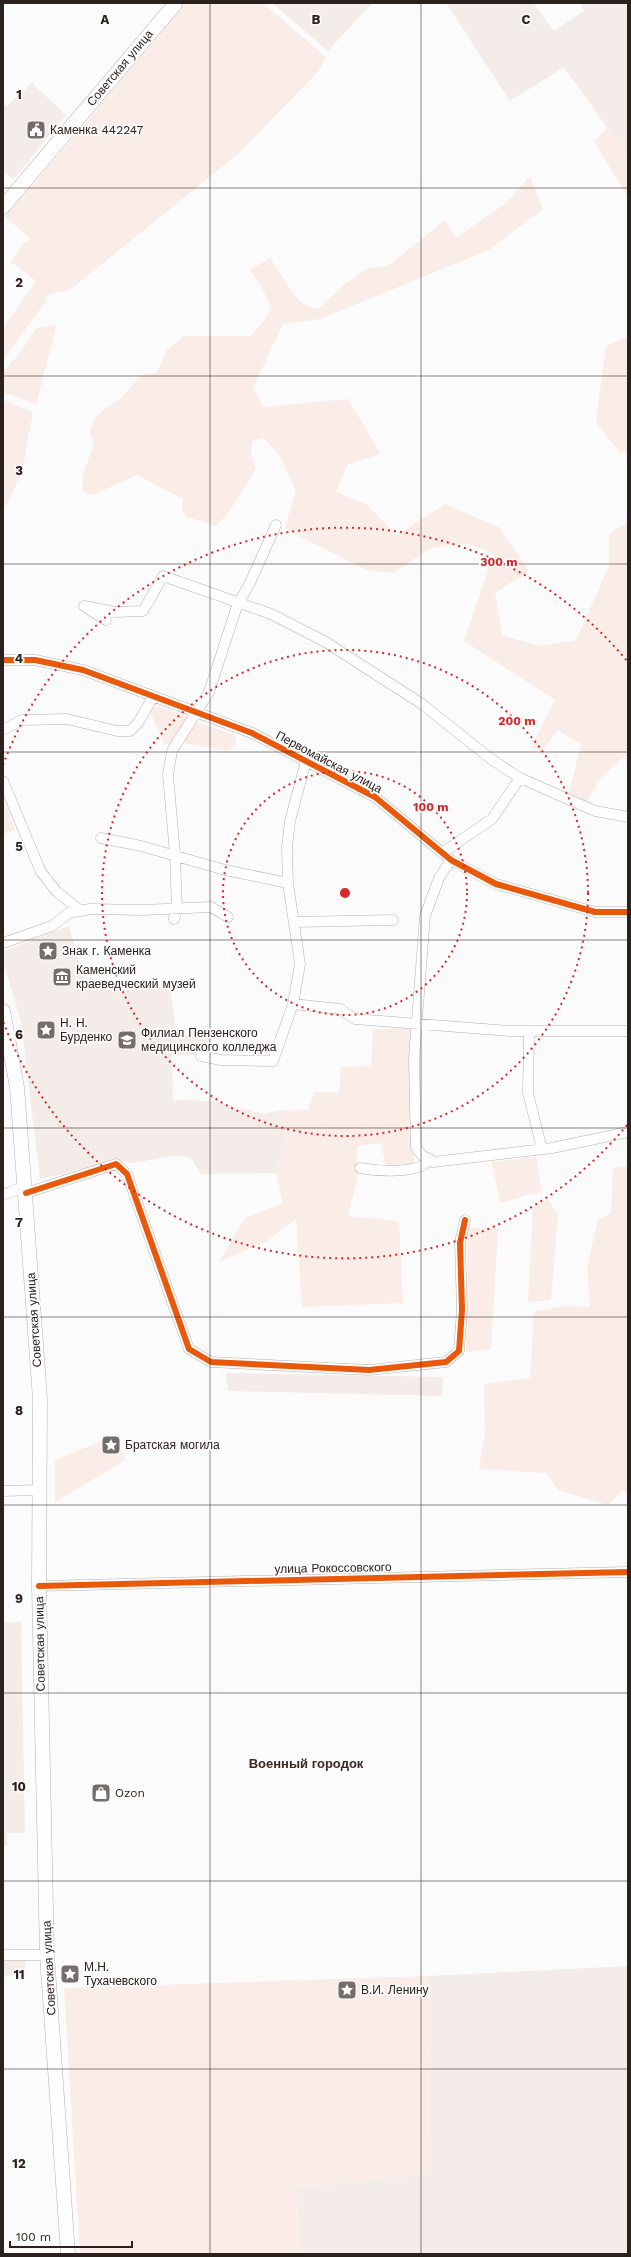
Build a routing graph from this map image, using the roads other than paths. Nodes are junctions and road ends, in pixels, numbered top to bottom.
1 (176, 3) edge
2 (3, 207) edge
3 (276, 525) dead end
4 (238, 603) junction
5 (106, 620) dead end
6 (3, 660) edge
7 (153, 697) junction
8 (196, 713) junction
9 (3, 730) edge
10 (306, 761) junction
11 (520, 778) junction
12 (3, 781) edge
13 (628, 817) edge
14 (101, 838) dead end
15 (442, 853) junction
16 (175, 854) junction
17 (451, 860) junction
18 (288, 883) junction
19 (177, 909) junction
20 (81, 911) junction
21 (628, 912) edge
22 (228, 917) dead end
23 (174, 919) dead end
24 (393, 920) dead end
25 (294, 922) junction
26 (3, 943) edge
27 (293, 1004) junction
28 (3, 1011) edge
29 (417, 1022) junction
30 (628, 1031) edge
31 (529, 1032) junction
32 (202, 1056) dead end
33 (628, 1132) edge
34 (542, 1149) junction
35 (430, 1160) junction
36 (360, 1168) dead end
37 (25, 1190) junction
38 (3, 1195) edge
39 (465, 1220) dead end
40 (40, 1490) junction
41 (3, 1491) edge
42 (628, 1572) edge
43 (39, 1586) junction
44 (3, 1955) edge
45 (47, 1955) junction
46 (68, 2254) edge

1 - 2 main road, Советская улица
3 - 4 street
4 - 5 street
4 - 8 street
4 - 11 street
6 - 7 street, Первомайская улица
7 - 8 street, Первомайская улица
7 - 9 street
8 - 10 street, Первомайская улица
8 - 16 street
10 - 15 street, Первомайская улица
10 - 18 street
11 - 13 street
11 - 15 street
12 - 20 street
14 - 16 street
15 - 17 street, Первомайская улица
16 - 18 street
16 - 19 street
17 - 21 street, Первомайская улица
17 - 29 street
18 - 25 street
19 - 20 street
19 - 22 street
19 - 23 street
20 - 26 street
24 - 25 street
25 - 27 street
27 - 29 street
27 - 32 street
28 - 37 main road, Советская улица
29 - 31 street
29 - 35 street
30 - 31 street
31 - 34 street
33 - 34 street
34 - 35 street
35 - 36 street
37 - 38 street
37 - 39 street
37 - 40 main road, Советская улица
40 - 41 street
40 - 43 main road, Советская улица
42 - 43 street, улица Рокоссовского
43 - 45 main road, Советская улица
44 - 45 street
45 - 46 main road, Советская улица

